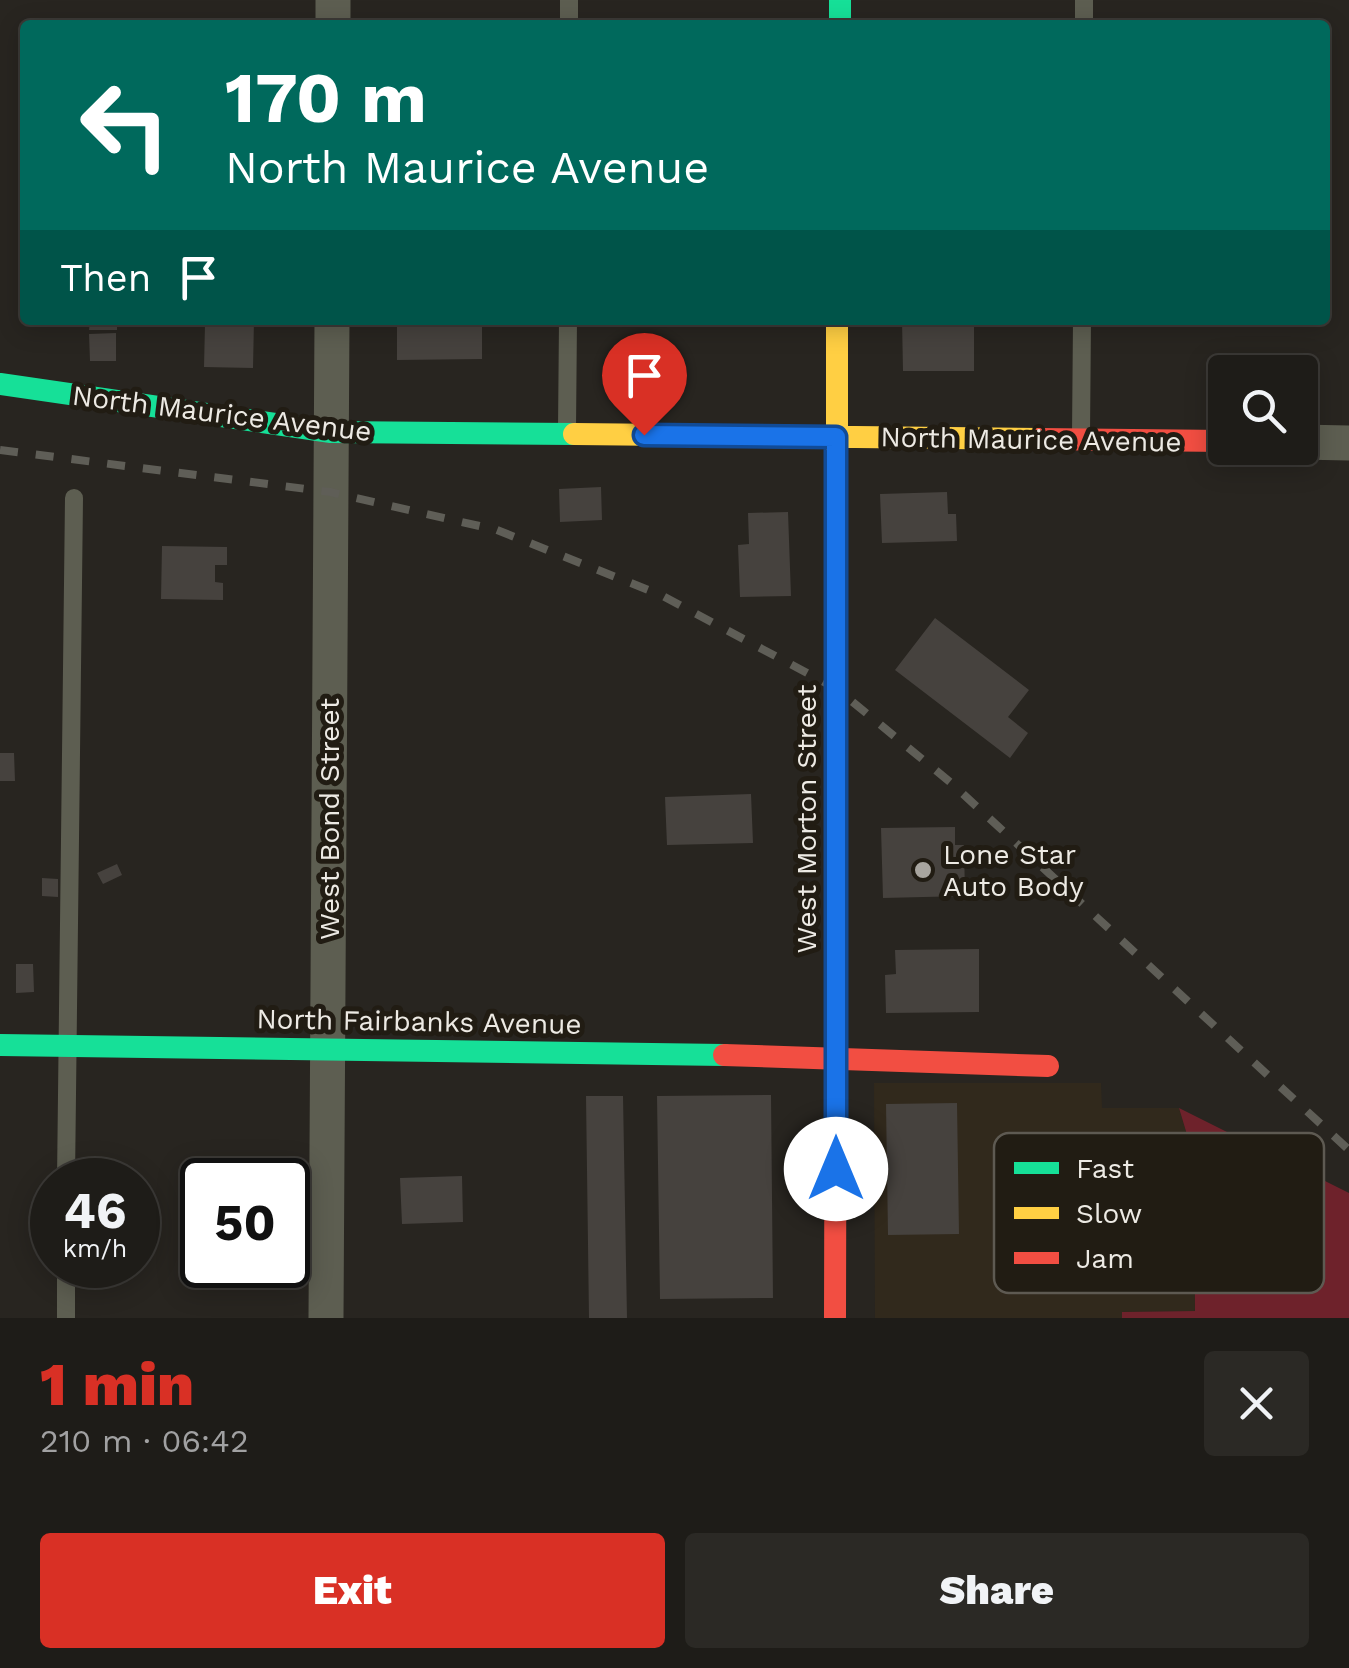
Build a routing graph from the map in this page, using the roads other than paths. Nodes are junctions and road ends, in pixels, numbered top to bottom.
1 (332, 325) edge
2 (568, 325) edge
3 (838, 325) edge
4 (1082, 325) edge
5 (0, 384) edge
6 (331, 432) junction
7 (567, 434) junction
8 (836, 437) junction
9 (1081, 440) junction
10 (1208, 441) edge
11 (1318, 442) edge
12 (1349, 442) edge
13 (74, 498) dead end
14 (0, 1045) edge
15 (66, 1046) junction
16 (328, 1050) junction
17 (836, 1057) junction
18 (1048, 1066) dead end
19 (66, 1158) edge
20 (66, 1288) edge
21 (66, 1318) edge
22 (326, 1318) edge
23 (835, 1318) edge

1 - 6 street, West Bond Street
2 - 7 lane
3 - 8 street, West Morton Street
4 - 9 lane
5 - 6 street, North Maurice Avenue
6 - 7 street, North Maurice Avenue
6 - 16 street, West Bond Street
7 - 8 street, North Maurice Avenue
8 - 9 street, North Maurice Avenue
8 - 17 street, West Morton Street
9 - 10 street, North Maurice Avenue
11 - 12 street
13 - 15 lane
14 - 15 street, North Fairbanks Avenue
15 - 16 street, North Fairbanks Avenue
15 - 19 lane
16 - 17 street, North Fairbanks Avenue
16 - 22 street, West Bond Street
17 - 18 street, North Fairbanks Avenue
17 - 23 street, West Morton Street
20 - 21 lane

